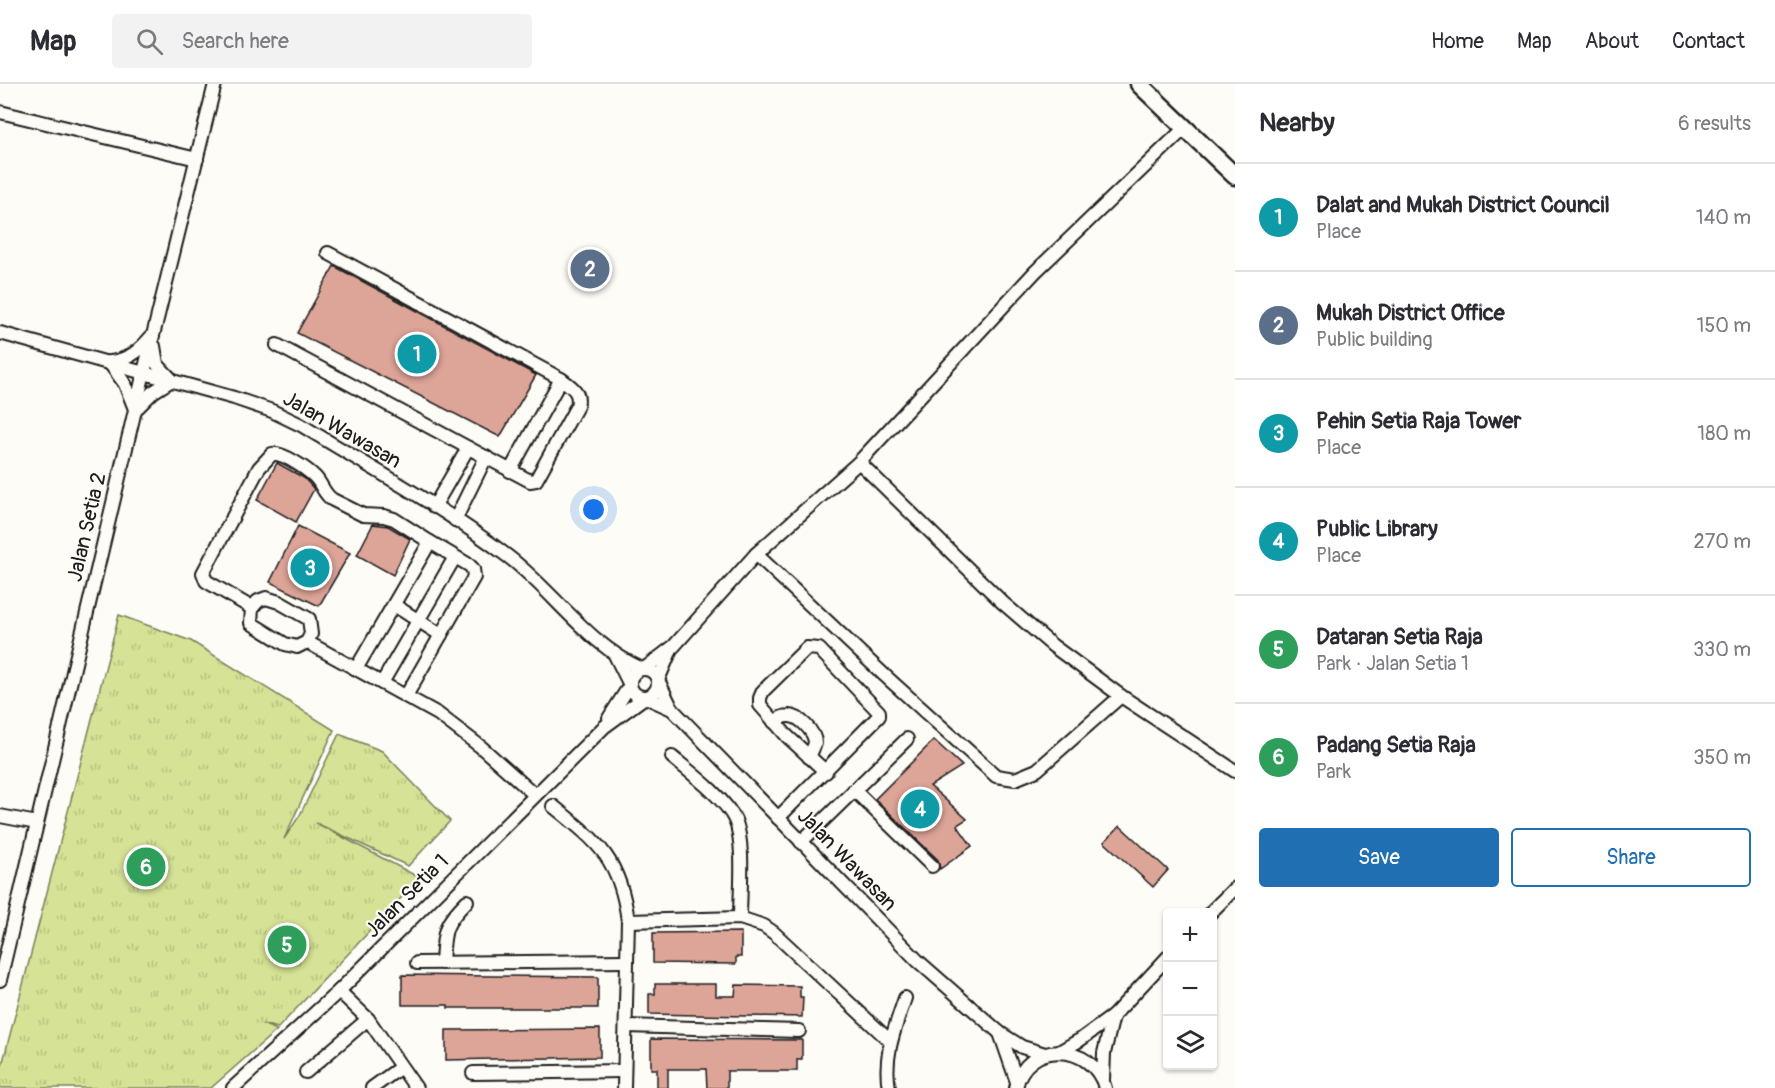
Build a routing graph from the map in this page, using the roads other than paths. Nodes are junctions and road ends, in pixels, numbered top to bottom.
1 (215, 84) edge
2 (1139, 84) edge
3 (0, 112) edge
4 (1186, 127) junction
5 (197, 159) junction
6 (1235, 176) edge
7 (328, 253) dead end
8 (0, 333) edge
9 (154, 334) junction
10 (277, 345) dead end
11 (109, 362) junction
12 (144, 372) junction
13 (561, 379) junction
14 (172, 380) junction
15 (135, 411) junction
16 (468, 448) junction
17 (486, 457) junction
18 (859, 462) junction
19 (510, 471) junction
20 (434, 507) junction
21 (455, 520) junction
22 (430, 542) junction
23 (756, 554) junction
24 (455, 557) junction
25 (394, 605) junction
26 (252, 608) junction
27 (418, 620) junction
28 (441, 635) junction
29 (306, 642) junction
30 (674, 646) junction
31 (615, 655) junction
32 (356, 669) junction
33 (643, 669) junction
34 (658, 680) junction
35 (382, 683) junction
36 (630, 685) junction
37 (406, 696) junction
38 (1121, 696) junction
39 (645, 697) junction
40 (672, 709) junction
41 (774, 722) junction
42 (604, 727) junction
43 (907, 739) dead end
44 (672, 757) dead end
45 (809, 757) junction
46 (1235, 771) edge
47 (826, 772) junction
48 (854, 790) junction
49 (535, 795) junction
50 (553, 806) dead end
51 (0, 816) edge
52 (778, 818) junction
53 (37, 823) junction
54 (801, 842) junction
55 (933, 866) dead end
56 (1235, 888) edge
57 (467, 901) dead end
58 (1215, 908) edge
59 (740, 918) junction
60 (628, 921) junction
61 (627, 961) junction
62 (1163, 961) edge
63 (417, 963) dead end
64 (442, 963) junction
65 (0, 980) edge
66 (339, 991) junction
67 (905, 998) dead end
68 (1113, 1016) junction
69 (368, 1019) junction
70 (626, 1026) junction
71 (800, 1030) dead end
72 (1000, 1033) junction
73 (890, 1041) junction
74 (1059, 1052) junction
75 (1045, 1054) junction
76 (401, 1067) junction
77 (624, 1071) junction
78 (306, 1072) dead end
79 (473, 1073) dead end
80 (1104, 1084) edge
81 (1016, 1085) edge
82 (233, 1088) edge
83 (372, 1088) edge
84 (416, 1088) edge
85 (624, 1088) edge
86 (889, 1088) edge

1 - 5 street, Jalan Setia 2
2 - 4 main road
3 - 5 street
4 - 6 main road
4 - 18 street
5 - 9 street, Jalan Setia 2
7 - 13 street
8 - 11 street, Jalan Wawasan
9 - 11 street
9 - 12 street, Jalan Setia 2
9 - 14 street
10 - 16 street
11 - 12 street, Jalan Wawasan
11 - 15 street
12 - 14 street, Jalan Wawasan
12 - 15 street, Jalan Setia 2
13 - 19 street
13 - 19 street
14 - 15 street
14 - 20 street, Jalan Wawasan
15 - 53 street, Jalan Setia 2
16 - 17 street
16 - 20 street
17 - 19 street
17 - 21 street
18 - 23 street
18 - 38 street
20 - 21 street, Jalan Wawasan
21 - 31 street, Jalan Wawasan
22 - 24 street
22 - 25 street
22 - 26 street
23 - 30 street
23 - 38 street
24 - 27 street
24 - 28 street
25 - 27 street
25 - 32 street
26 - 29 street
26 - 29 street
27 - 28 street
27 - 35 street
28 - 37 street
29 - 32 street
30 - 33 street
30 - 34 street
31 - 33 street, Jalan Wawasan
31 - 36 street, Jalan Wawasan
32 - 35 street
33 - 34 street
33 - 36 street
34 - 39 street
34 - 40 street, Jalan Wawasan
35 - 37 street
36 - 39 street
36 - 42 street, Jalan Setia 1
37 - 49 street
38 - 46 street
39 - 40 street, Jalan Wawasan
39 - 42 street, Jalan Setia 1
40 - 52 street, Jalan Wawasan
41 - 45 street
41 - 45 street
41 - 47 street
42 - 49 street, Jalan Setia 1
43 - 48 street
44 - 59 street
45 - 47 street
47 - 52 street
48 - 54 street
48 - 55 street
49 - 66 street, Jalan Setia 1
50 - 60 street
51 - 53 street
52 - 54 street, Jalan Wawasan
53 - 65 street, Jalan Setia 2
54 - 72 street, Jalan Wawasan
56 - 58 street
57 - 64 street
59 - 60 street
59 - 73 street
60 - 61 street
61 - 64 street
61 - 70 street
62 - 68 street
63 - 64 street
66 - 69 street
66 - 82 street, Jalan Setia 1
67 - 73 street
68 - 74 street
68 - 80 street
69 - 76 street
69 - 78 street
70 - 71 street
70 - 77 street
72 - 75 street, Jalan Wawasan
72 - 81 street, Jalan Wawasan
73 - 86 street
74 - 75 street
74 - 80 street
75 - 81 street
76 - 83 street
76 - 84 street
77 - 79 street
77 - 85 street

